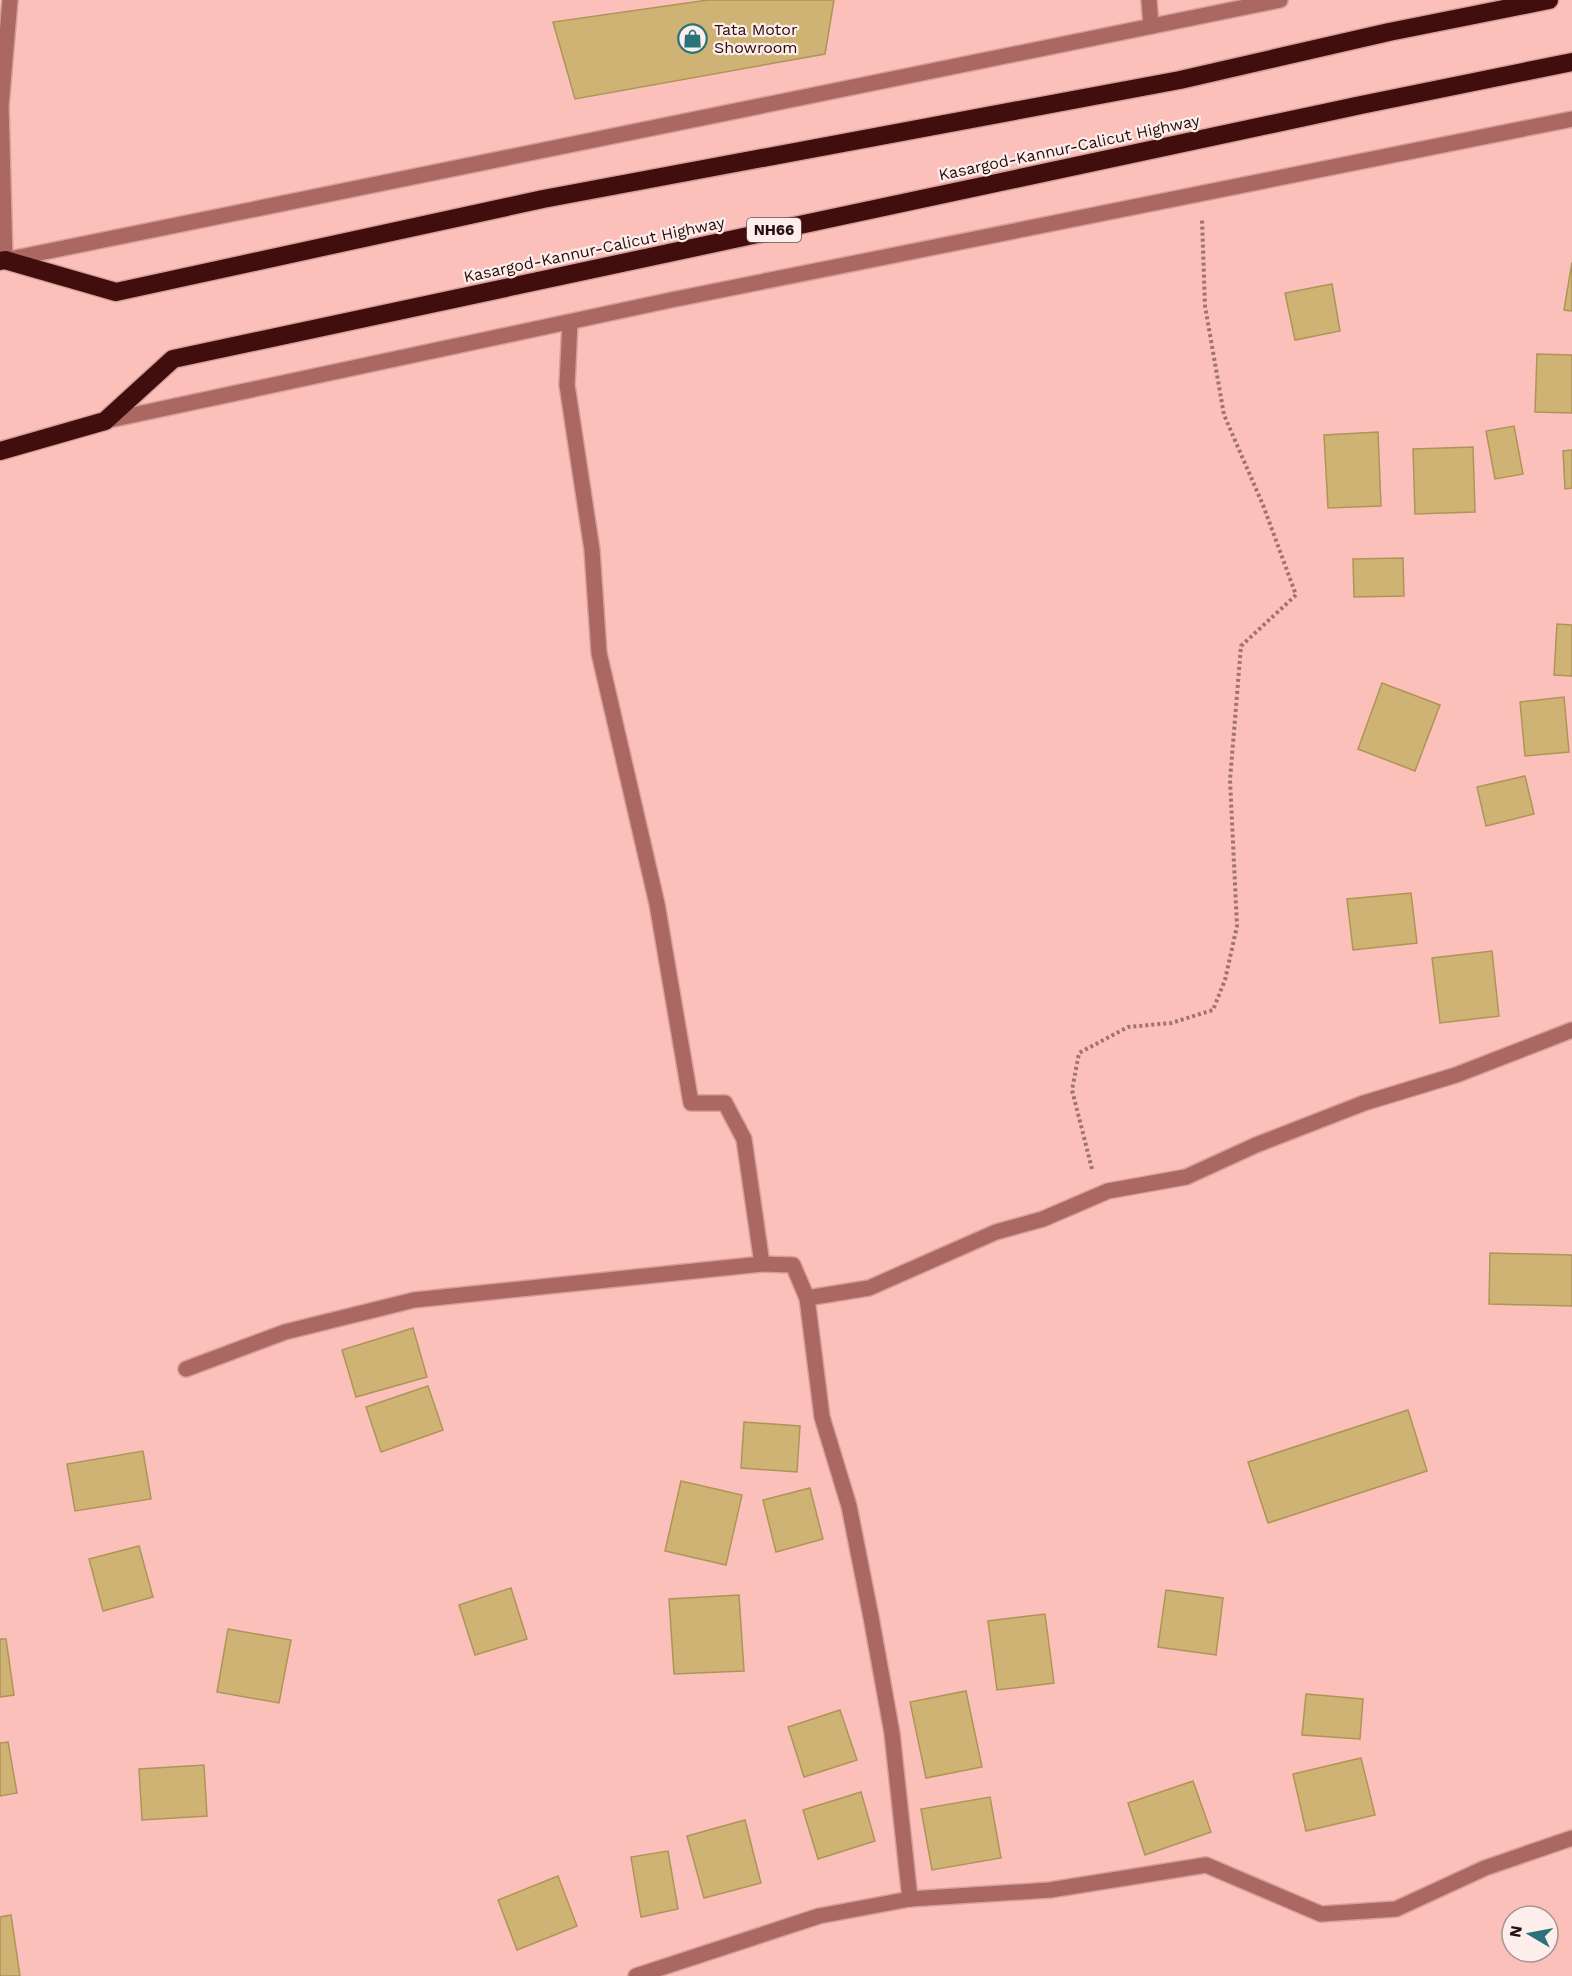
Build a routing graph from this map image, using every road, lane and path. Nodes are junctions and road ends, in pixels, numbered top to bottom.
1 (10, 0) edge
2 (1149, 0) edge
3 (1280, 0) edge
4 (1550, 0) edge
5 (1151, 26) junction
6 (1572, 62) edge
7 (1572, 119) edge
8 (1201, 194) junction
9 (2, 261) edge
10 (570, 322) junction
11 (105, 421) junction
12 (0, 451) edge
13 (1572, 1030) edge
14 (1108, 1191) junction
15 (762, 1264) junction
16 (807, 1298) junction
17 (186, 1369) dead end
18 (1572, 1838) edge
19 (910, 1899) junction
20 (636, 1976) edge

1 - 9 street
2 - 5 street
3 - 5 street
4 - 9 highway
5 - 9 street
6 - 11 highway, Kasargod-Kannur-Calicut Highway / NH66
7 - 8 street
8 - 10 street
8 - 14 path
10 - 11 street
10 - 15 street
11 - 12 highway, Kasargod-Kannur-Calicut Highway / NH66
13 - 14 street
14 - 16 street
15 - 16 street
15 - 17 street
16 - 19 street
18 - 19 street
19 - 20 street

